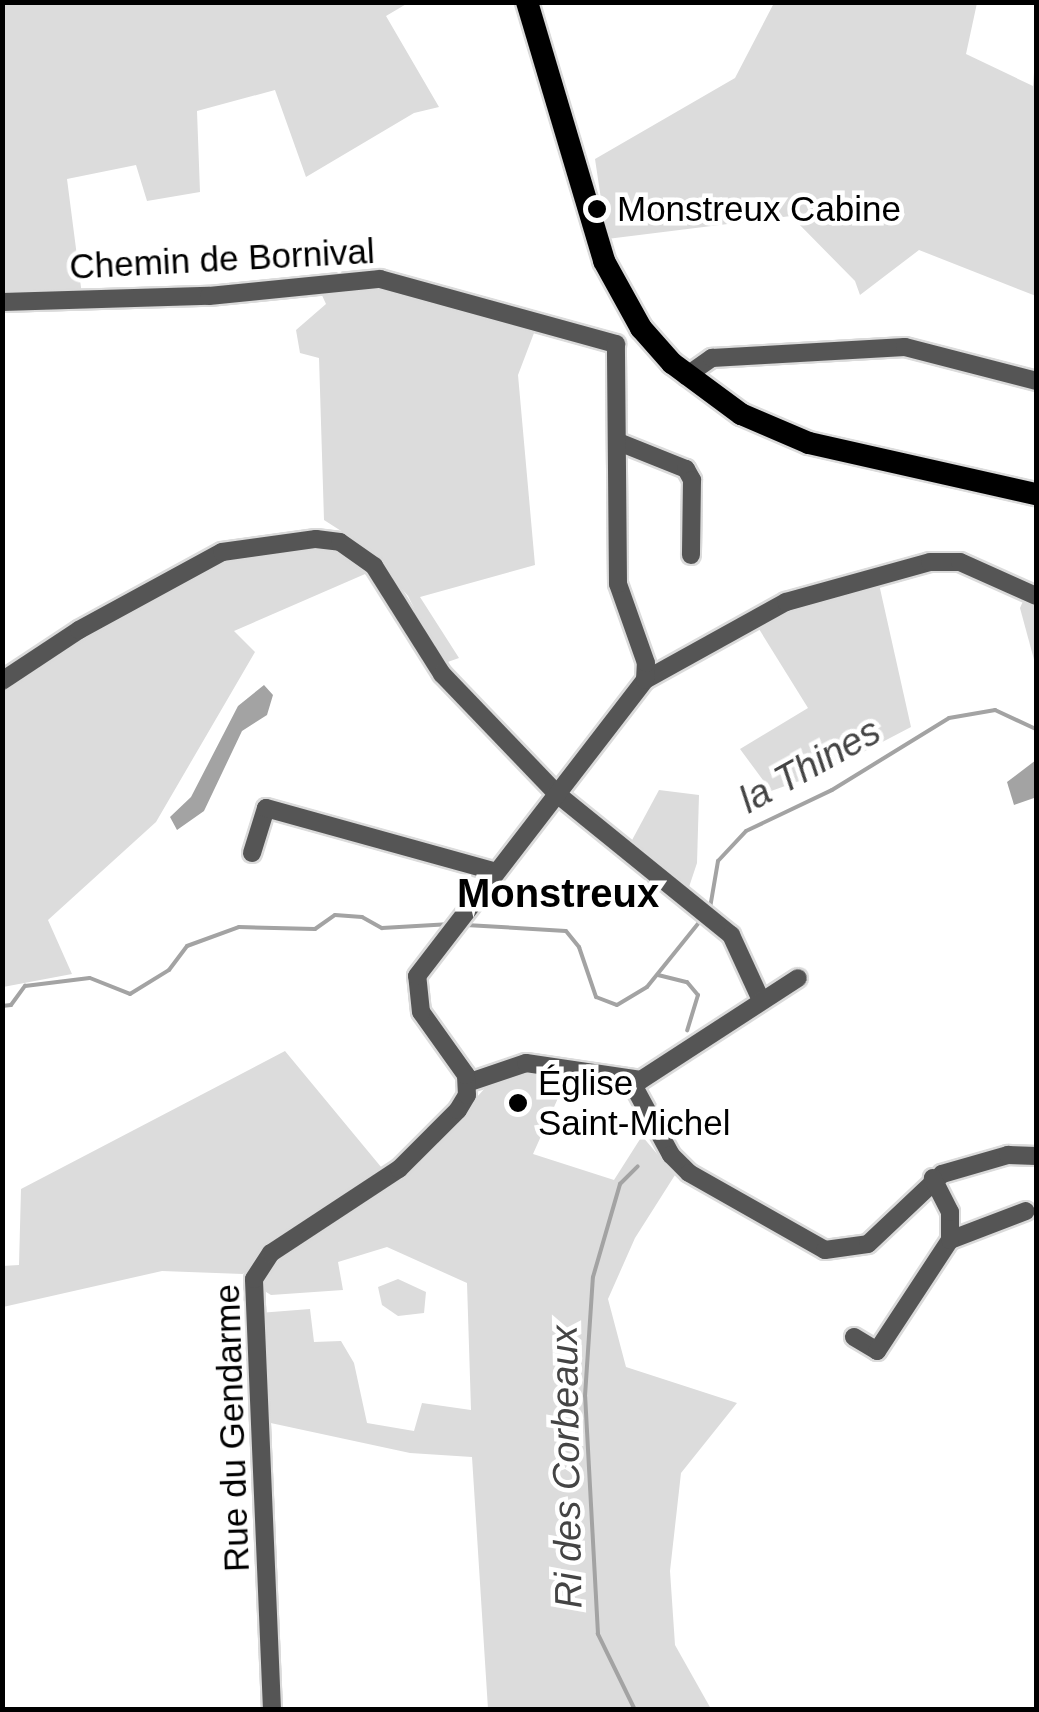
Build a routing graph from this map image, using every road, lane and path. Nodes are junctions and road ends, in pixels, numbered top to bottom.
1 (527, 2) edge
2 (2, 302) edge
3 (641, 328) junction
4 (616, 344) junction
5 (686, 376) junction
6 (1036, 381) edge
7 (621, 443) junction
8 (1036, 494) edge
9 (691, 554) dead end
10 (1036, 596) edge
11 (645, 680) junction
12 (2, 681) edge
13 (558, 794) junction
14 (252, 852) dead end
15 (496, 872) junction
16 (798, 978) dead end
17 (760, 998) junction
18 (631, 1081) junction
19 (467, 1083) junction
20 (1036, 1156) edge
21 (933, 1178) junction
22 (1026, 1211) dead end
23 (950, 1240) junction
24 (854, 1337) dead end
25 (272, 1710) edge

1 - 3 main road
2 - 4 street, Chemin de Bornival
3 - 4 street
3 - 5 main road
4 - 7 street
5 - 6 street
5 - 8 main road
7 - 9 street
7 - 11 street
10 - 11 street
11 - 13 street
12 - 13 street
13 - 15 street
13 - 17 street
14 - 15 street
15 - 19 street
16 - 17 street
17 - 18 street
18 - 19 street
18 - 21 street
19 - 25 street, Rue du Gendarme
20 - 21 street
21 - 23 street
22 - 23 street
23 - 24 street

